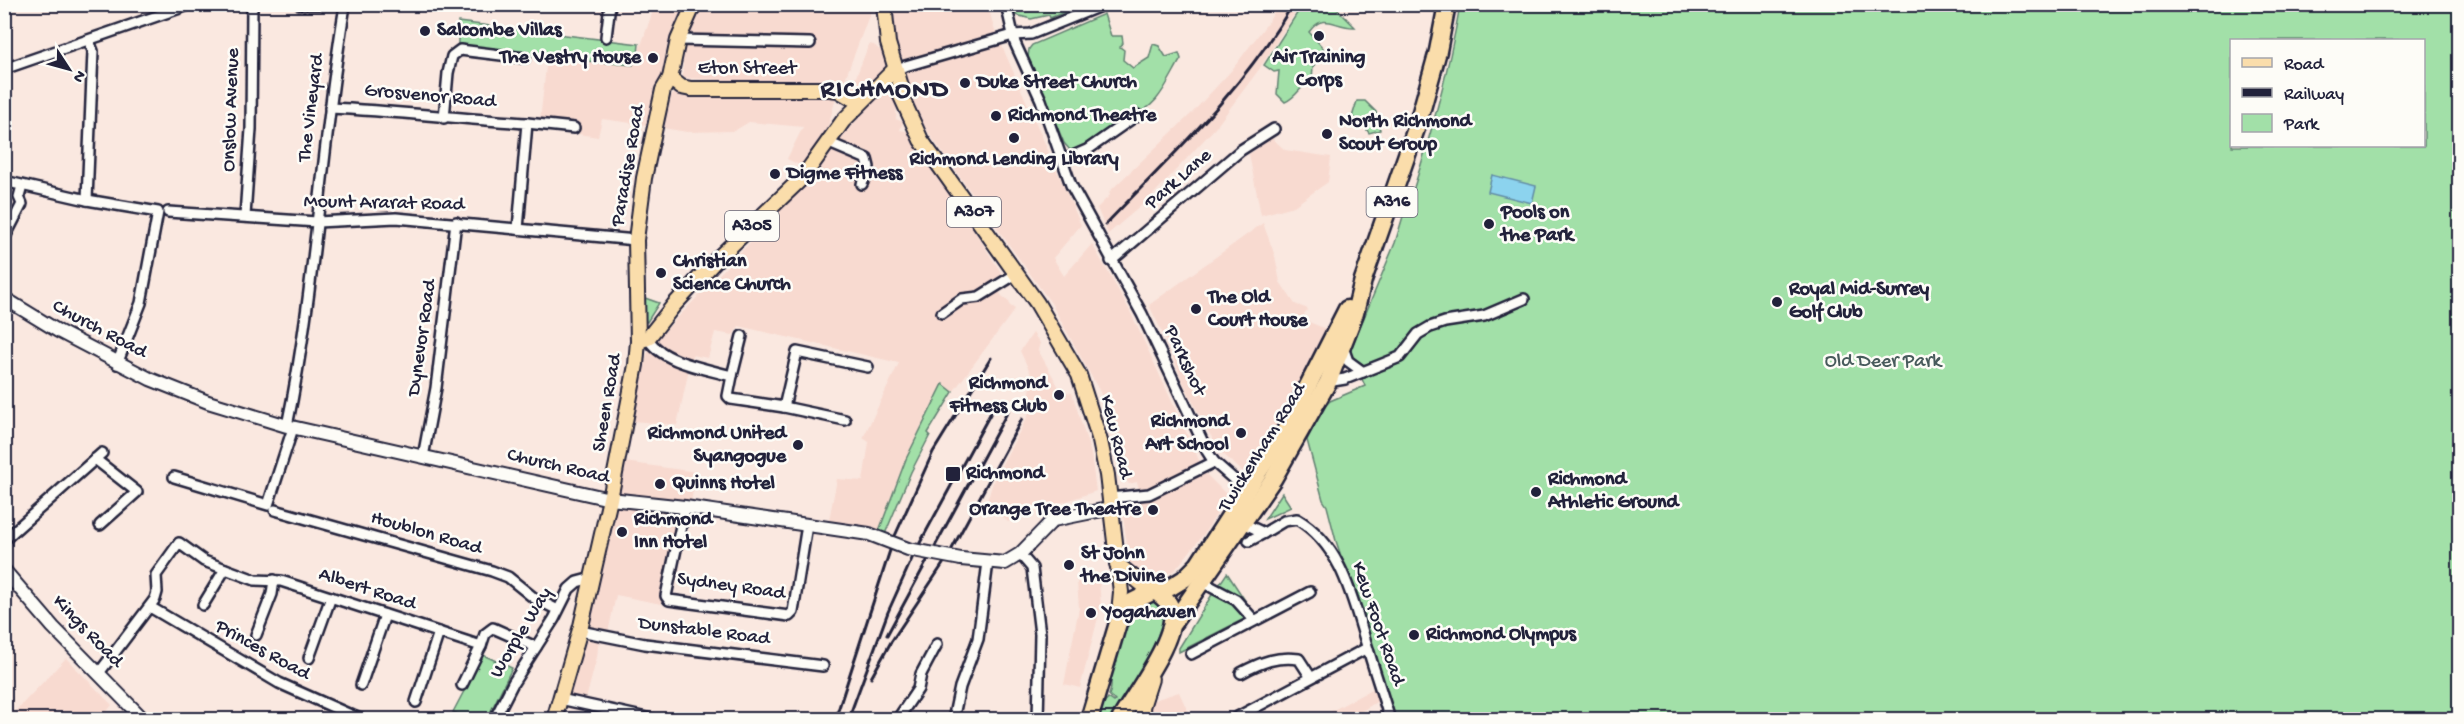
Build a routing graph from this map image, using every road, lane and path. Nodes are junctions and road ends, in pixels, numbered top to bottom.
1 (252, 4) edge
2 (300, 4) edge
3 (378, 4) edge
4 (610, 4) edge
5 (694, 4) edge
6 (884, 4) edge
7 (1006, 4) edge
8 (1105, 4) edge
9 (1447, 4) edge
10 (320, 5) edge
11 (185, 6) edge
12 (345, 6) edge
13 (1013, 36) junction
14 (606, 37) dead end
15 (678, 40) junction
16 (89, 41) junction
17 (810, 43) dead end
18 (525, 58) dead end
19 (4, 69) edge
20 (894, 69) junction
21 (670, 78) junction
22 (879, 85) junction
23 (900, 94) junction
24 (860, 103) junction
25 (330, 108) junction
26 (1137, 115) dead end
27 (444, 118) junction
28 (527, 123) junction
29 (574, 128) dead end
30 (1274, 129) dead end
31 (826, 142) junction
32 (1064, 160) junction
33 (4, 181) edge
34 (862, 184) dead end
35 (22, 186) junction
36 (87, 200) junction
37 (163, 212) junction
38 (245, 216) junction
39 (317, 222) junction
40 (456, 222) junction
41 (518, 229) junction
42 (4, 239) edge
43 (636, 240) junction
44 (1111, 261) junction
45 (1016, 274) junction
46 (1364, 280) junction
47 (4, 298) edge
48 (1524, 299) dead end
49 (942, 313) dead end
50 (742, 336) dead end
51 (643, 340) junction
52 (1343, 345) junction
53 (117, 364) junction
54 (868, 367) dead end
55 (1363, 372) junction
56 (732, 376) junction
57 (1328, 382) junction
58 (1306, 392) junction
59 (784, 407) junction
60 (845, 420) dead end
61 (290, 427) junction
62 (423, 457) junction
63 (1214, 462) junction
64 (174, 477) dead end
65 (1247, 491) junction
66 (137, 492) junction
67 (146, 499) dead end
68 (610, 499) junction
69 (1111, 503) junction
70 (685, 507) junction
71 (275, 510) dead end
72 (1242, 523) junction
73 (100, 525) dead end
74 (807, 525) junction
75 (1264, 533) junction
76 (4, 540) edge
77 (1250, 541) dead end
78 (1020, 554) junction
79 (988, 562) junction
80 (1117, 564) junction
81 (225, 569) junction
82 (4, 570) edge
83 (592, 578) junction
84 (274, 580) junction
85 (1202, 582) junction
86 (1153, 592) junction
87 (1310, 592) dead end
88 (331, 597) junction
89 (203, 605) dead end
90 (150, 607) junction
91 (558, 610) junction
92 (385, 615) junction
93 (1254, 620) junction
94 (1118, 623) junction
95 (1173, 623) junction
96 (439, 632) junction
97 (580, 632) junction
98 (256, 634) dead end
99 (937, 644) dead end
100 (481, 646) junction
101 (536, 647) junction
102 (1367, 648) junction
103 (1191, 654) dead end
104 (1159, 655) junction
105 (309, 658) dead end
106 (823, 666) dead end
107 (99, 673) junction
108 (1241, 673) dead end
109 (1310, 676) junction
110 (1144, 683) junction
111 (462, 685) dead end
112 (361, 686) dead end
113 (560, 699) junction
114 (416, 702) dead end
115 (144, 720) edge
116 (362, 720) edge
117 (494, 720) edge
118 (554, 720) edge
119 (656, 720) edge
120 (897, 720) edge
121 (953, 720) edge
122 (1038, 720) edge
123 (1089, 720) edge
124 (1120, 720) edge
125 (1131, 720) edge
126 (1143, 720) edge
127 (1232, 720) edge
128 (1390, 720) edge

1 - 38 street, Onslow Avenue
2 - 10 street
3 - 12 street
4 - 14 street
5 - 15 main road, Paradise Road
6 - 20 main road
7 - 13 street, Parkshot
8 - 13 street
9 - 46 highway, Twickenham Road / A316
10 - 12 street
11 - 16 street
12 - 25 street, The Vineyard
13 - 20 street
13 - 32 street, Parkshot
15 - 17 street
15 - 21 main road, Paradise Road
16 - 19 street
16 - 36 street
18 - 27 street
20 - 22 main road, Sheen Road
20 - 23 main road
21 - 24 main road, Eton Street
21 - 43 main road, Paradise Road
22 - 23 main road
22 - 24 main road, Sheen Road
23 - 45 main road, A307
24 - 31 main road, Sheen Road / A305
25 - 27 street, Grosvenor Road
25 - 39 street, The Vineyard
26 - 32 street
27 - 28 street, Grosvenor Road
28 - 29 street, Grosvenor Road
28 - 41 street
30 - 44 street, Park Lane
31 - 34 street
31 - 51 main road, Sheen Road / A305
32 - 44 street, Parkshot
33 - 35 street, Mount Ararat Road
35 - 36 street, Mount Ararat Road
35 - 42 street
36 - 37 street, Mount Ararat Road
37 - 38 street, Mount Ararat Road
37 - 53 street
38 - 39 street, Mount Ararat Road
39 - 40 street, Mount Ararat Road
39 - 61 street, The Vineyard
40 - 41 street, Mount Ararat Road
40 - 62 street, Dynevor Road
41 - 43 street, Mount Ararat Road
43 - 51 main road, Paradise Road
44 - 63 street, Parkshot
45 - 49 street
45 - 69 main road, Kew Road / A307
46 - 52 highway, Twickenham Road / A316
46 - 58 highway, Twickenham Road / A316
47 - 53 street, Church Road
48 - 55 street
50 - 56 street
51 - 56 street
51 - 68 main road, Sheen Road
52 - 55 street
52 - 57 highway, Twickenham Road / A316
53 - 61 street, Church Road
54 - 59 street
55 - 57 street
56 - 59 street
57 - 58 street
57 - 72 highway, Twickenham Road / A316
58 - 65 highway, Twickenham Road / A316
59 - 60 street
61 - 62 street, Church Road
61 - 64 street, The Vineyard
62 - 68 street, Church Road
63 - 65 street, Parkshot
63 - 69 street
65 - 86 highway, Twickenham Road / A316
66 - 67 street
66 - 73 street
66 - 76 street
68 - 70 street, Church Road
68 - 83 main road, Sheen Road
69 - 78 street, Church Road
69 - 80 main road, Kew Road / A307
70 - 74 street, Church Road
70 - 74 street, Sydney Road
71 - 91 street, Houblon Road
72 - 75 street
72 - 85 highway, Twickenham Road / A316
74 - 79 street, Church Road, bridge
75 - 77 street
75 - 102 street, Kew Foot Road
78 - 79 street, Church Road
78 - 122 street
79 - 121 street
80 - 86 main road
80 - 94 main road, A307
81 - 84 street, Albert Road
81 - 89 street
81 - 90 street, Albert Road
82 - 107 street, Kings Road
83 - 91 street, Worple Way
83 - 97 main road, Sheen Road
84 - 88 street, Albert Road
84 - 98 street
85 - 93 street
85 - 95 highway, Twickenham Road / A316
86 - 94 highway, A316
86 - 95 highway
87 - 93 street
88 - 92 street, Albert Road
88 - 105 street
90 - 107 street
90 - 116 street, Princes Road
91 - 101 street, Worple Way
92 - 96 street, Albert Road
92 - 112 street
93 - 103 street
94 - 123 highway, A316
95 - 104 highway, A316
96 - 100 street, Albert Road
96 - 114 street
97 - 106 street, Dunstable Road
97 - 113 main road, Sheen Road
99 - 120 street
100 - 101 street
100 - 111 street
101 - 117 street, Worple Way
102 - 109 street
102 - 128 street, Kew Foot Road
104 - 110 highway, A316
104 - 126 main road
107 - 115 street, Kings Road
108 - 109 street
109 - 127 street
110 - 124 highway, A316
110 - 125 highway, A316
113 - 118 main road, Sheen Road
113 - 119 street

